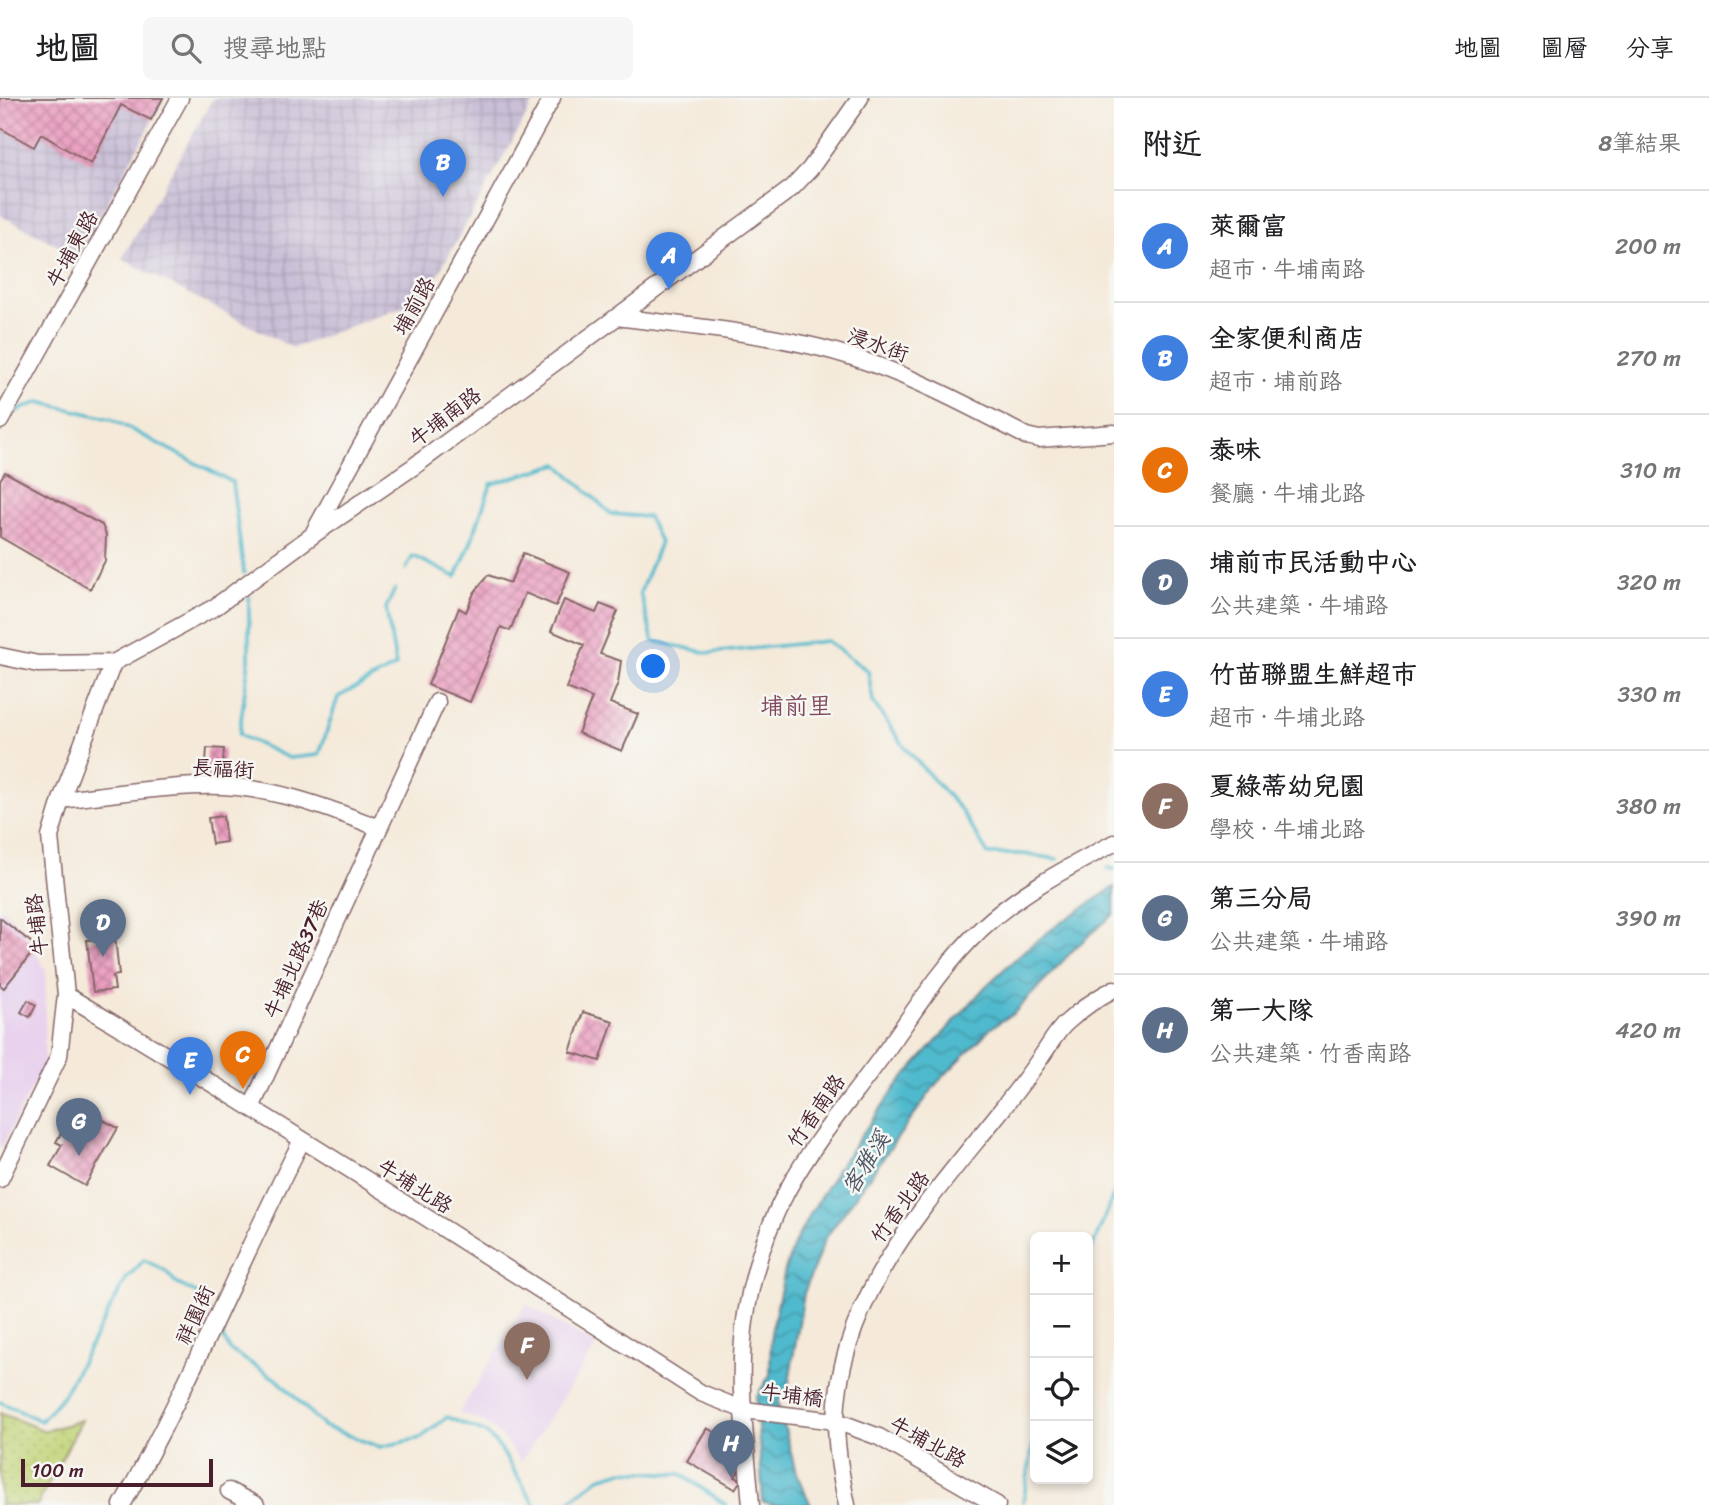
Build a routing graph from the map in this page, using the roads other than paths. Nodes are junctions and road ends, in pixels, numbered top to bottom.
1 (180, 98) edge
2 (552, 98) edge
3 (860, 98) edge
4 (617, 317) junction
5 (0, 421) edge
6 (1114, 433) edge
7 (313, 535) junction
8 (0, 656) edge
9 (113, 663) junction
10 (437, 702) dead end
11 (61, 800) junction
12 (379, 828) junction
13 (1114, 843) edge
14 (1114, 989) edge
15 (66, 995) junction
16 (251, 1108) junction
17 (302, 1140) junction
18 (0, 1178) edge
19 (744, 1410) junction
20 (836, 1422) junction
21 (229, 1491) dead end
22 (122, 1505) edge
23 (256, 1505) edge
24 (751, 1505) edge
25 (847, 1505) edge
26 (997, 1505) edge

1 - 5 street, 牛埔東路
2 - 7 street, 埔前路
3 - 4 street, 牛埔南路
4 - 6 street, 浸水街
4 - 7 street, 牛埔南路
7 - 9 street, 牛埔南路
8 - 9 street, 牛埔南路
9 - 11 street, 牛埔路
10 - 12 street, 牛埔北路37巷
11 - 12 street, 長福街
11 - 15 street, 牛埔路
12 - 16 street, 牛埔北路37巷
13 - 19 street, 竹香南路
14 - 20 street, 竹香北路
15 - 16 street, 牛埔北路
15 - 18 street, 牛埔路
16 - 17 street, 牛埔北路
17 - 19 street, 牛埔北路
17 - 22 street, 祥園街
19 - 20 street, 牛埔橋
19 - 24 street, 竹香南路
20 - 25 street, 竹香北路
20 - 26 street, 牛埔北路
21 - 23 street

